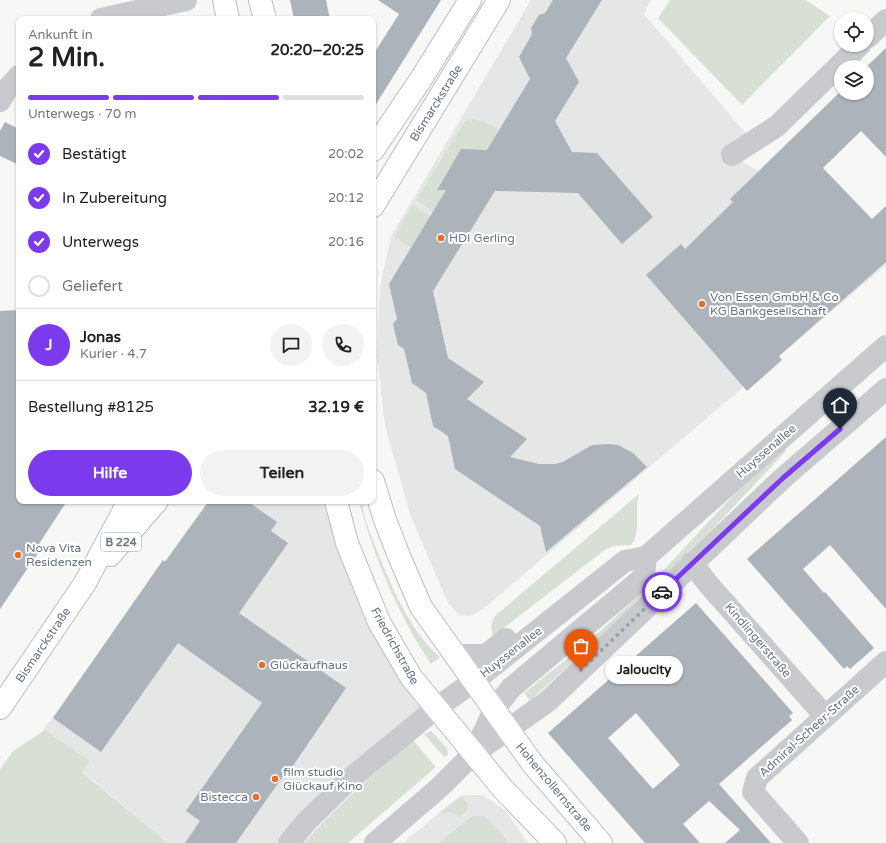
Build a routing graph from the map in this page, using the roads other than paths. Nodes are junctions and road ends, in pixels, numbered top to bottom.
1 (186, 0) edge
2 (224, 0) edge
3 (260, 0) edge
4 (470, 0) edge
5 (499, 0) edge
6 (114, 16) edge
7 (227, 16) edge
8 (264, 16) edge
9 (886, 20) edge
10 (874, 31) edge
11 (853, 52) edge
12 (16, 79) edge
13 (0, 101) edge
14 (376, 146) edge
15 (732, 155) dead end
16 (376, 207) edge
17 (886, 346) edge
18 (886, 389) edge
19 (376, 491) edge
20 (127, 504) edge
21 (154, 504) edge
22 (337, 504) edge
23 (646, 557) junction
24 (692, 564) junction
25 (85, 583) junction
26 (454, 655) junction
27 (886, 662) edge
28 (474, 681) junction
29 (0, 708) edge
30 (435, 709) junction
31 (494, 710) junction
32 (825, 716) junction
33 (489, 740) junction
34 (289, 843) edge
35 (375, 843) edge
36 (554, 843) edge
37 (601, 843) edge
38 (798, 843) edge

1 - 6 street
2 - 7 main road
3 - 8 main road
4 - 14 main road, Bismarckstraße
5 - 16 main road, Bismarckstraße
9 - 10 street
11 - 15 street
12 - 13 street
17 - 23 street, Huyssenallee
18 - 24 street
19 - 26 main road
20 - 25 main road, Bismarckstraße / B 224
21 - 25 main road, Bismarckstraße / B 224
22 - 30 main road, Friedrichstraße
23 - 26 street, Huyssenallee
23 - 28 street, Huyssenallee
23 - 31 street
24 - 32 street, Kindlingerstraße
24 - 33 street
25 - 29 main road, Bismarckstraße / B 224
26 - 28 main road
27 - 32 street, Admiral-Scheer-Straße
28 - 30 street, Huyssenallee
28 - 31 main road
30 - 33 main road, Friedrichstraße
30 - 34 street, Huyssenallee
31 - 33 main road
32 - 38 street, Admiral-Scheer-Straße
33 - 35 street
33 - 36 main road
33 - 37 main road, Hohenzollernstraße

